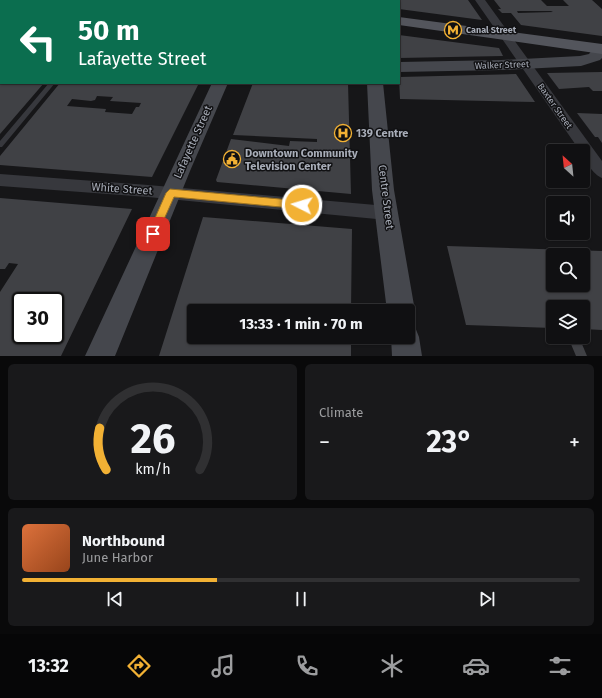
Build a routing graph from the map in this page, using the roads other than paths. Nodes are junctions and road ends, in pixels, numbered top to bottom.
1 (480, 0) edge
2 (400, 21) edge
3 (505, 36) junction
4 (601, 49) edge
5 (525, 64) junction
6 (400, 67) edge
7 (51, 84) edge
8 (220, 84) edge
9 (375, 84) edge
10 (0, 145) edge
11 (602, 172) edge
12 (0, 180) edge
13 (170, 193) junction
14 (386, 213) junction
15 (400, 304) edge
16 (406, 344) edge
17 (100, 356) edge
18 (407, 356) edge

1 - 3 street, Baxter Street
2 - 3 main road
3 - 4 main road
3 - 5 street, Baxter Street
4 - 5 main road, Walker Street
5 - 6 main road, Walker Street
5 - 11 street, Baxter Street
7 - 10 lane
8 - 13 main road, Lafayette Street
9 - 14 main road, Centre Street
12 - 13 street, White Street
13 - 14 street, White Street
13 - 17 main road, Lafayette Street
14 - 15 main road, Centre Street
16 - 18 main road

